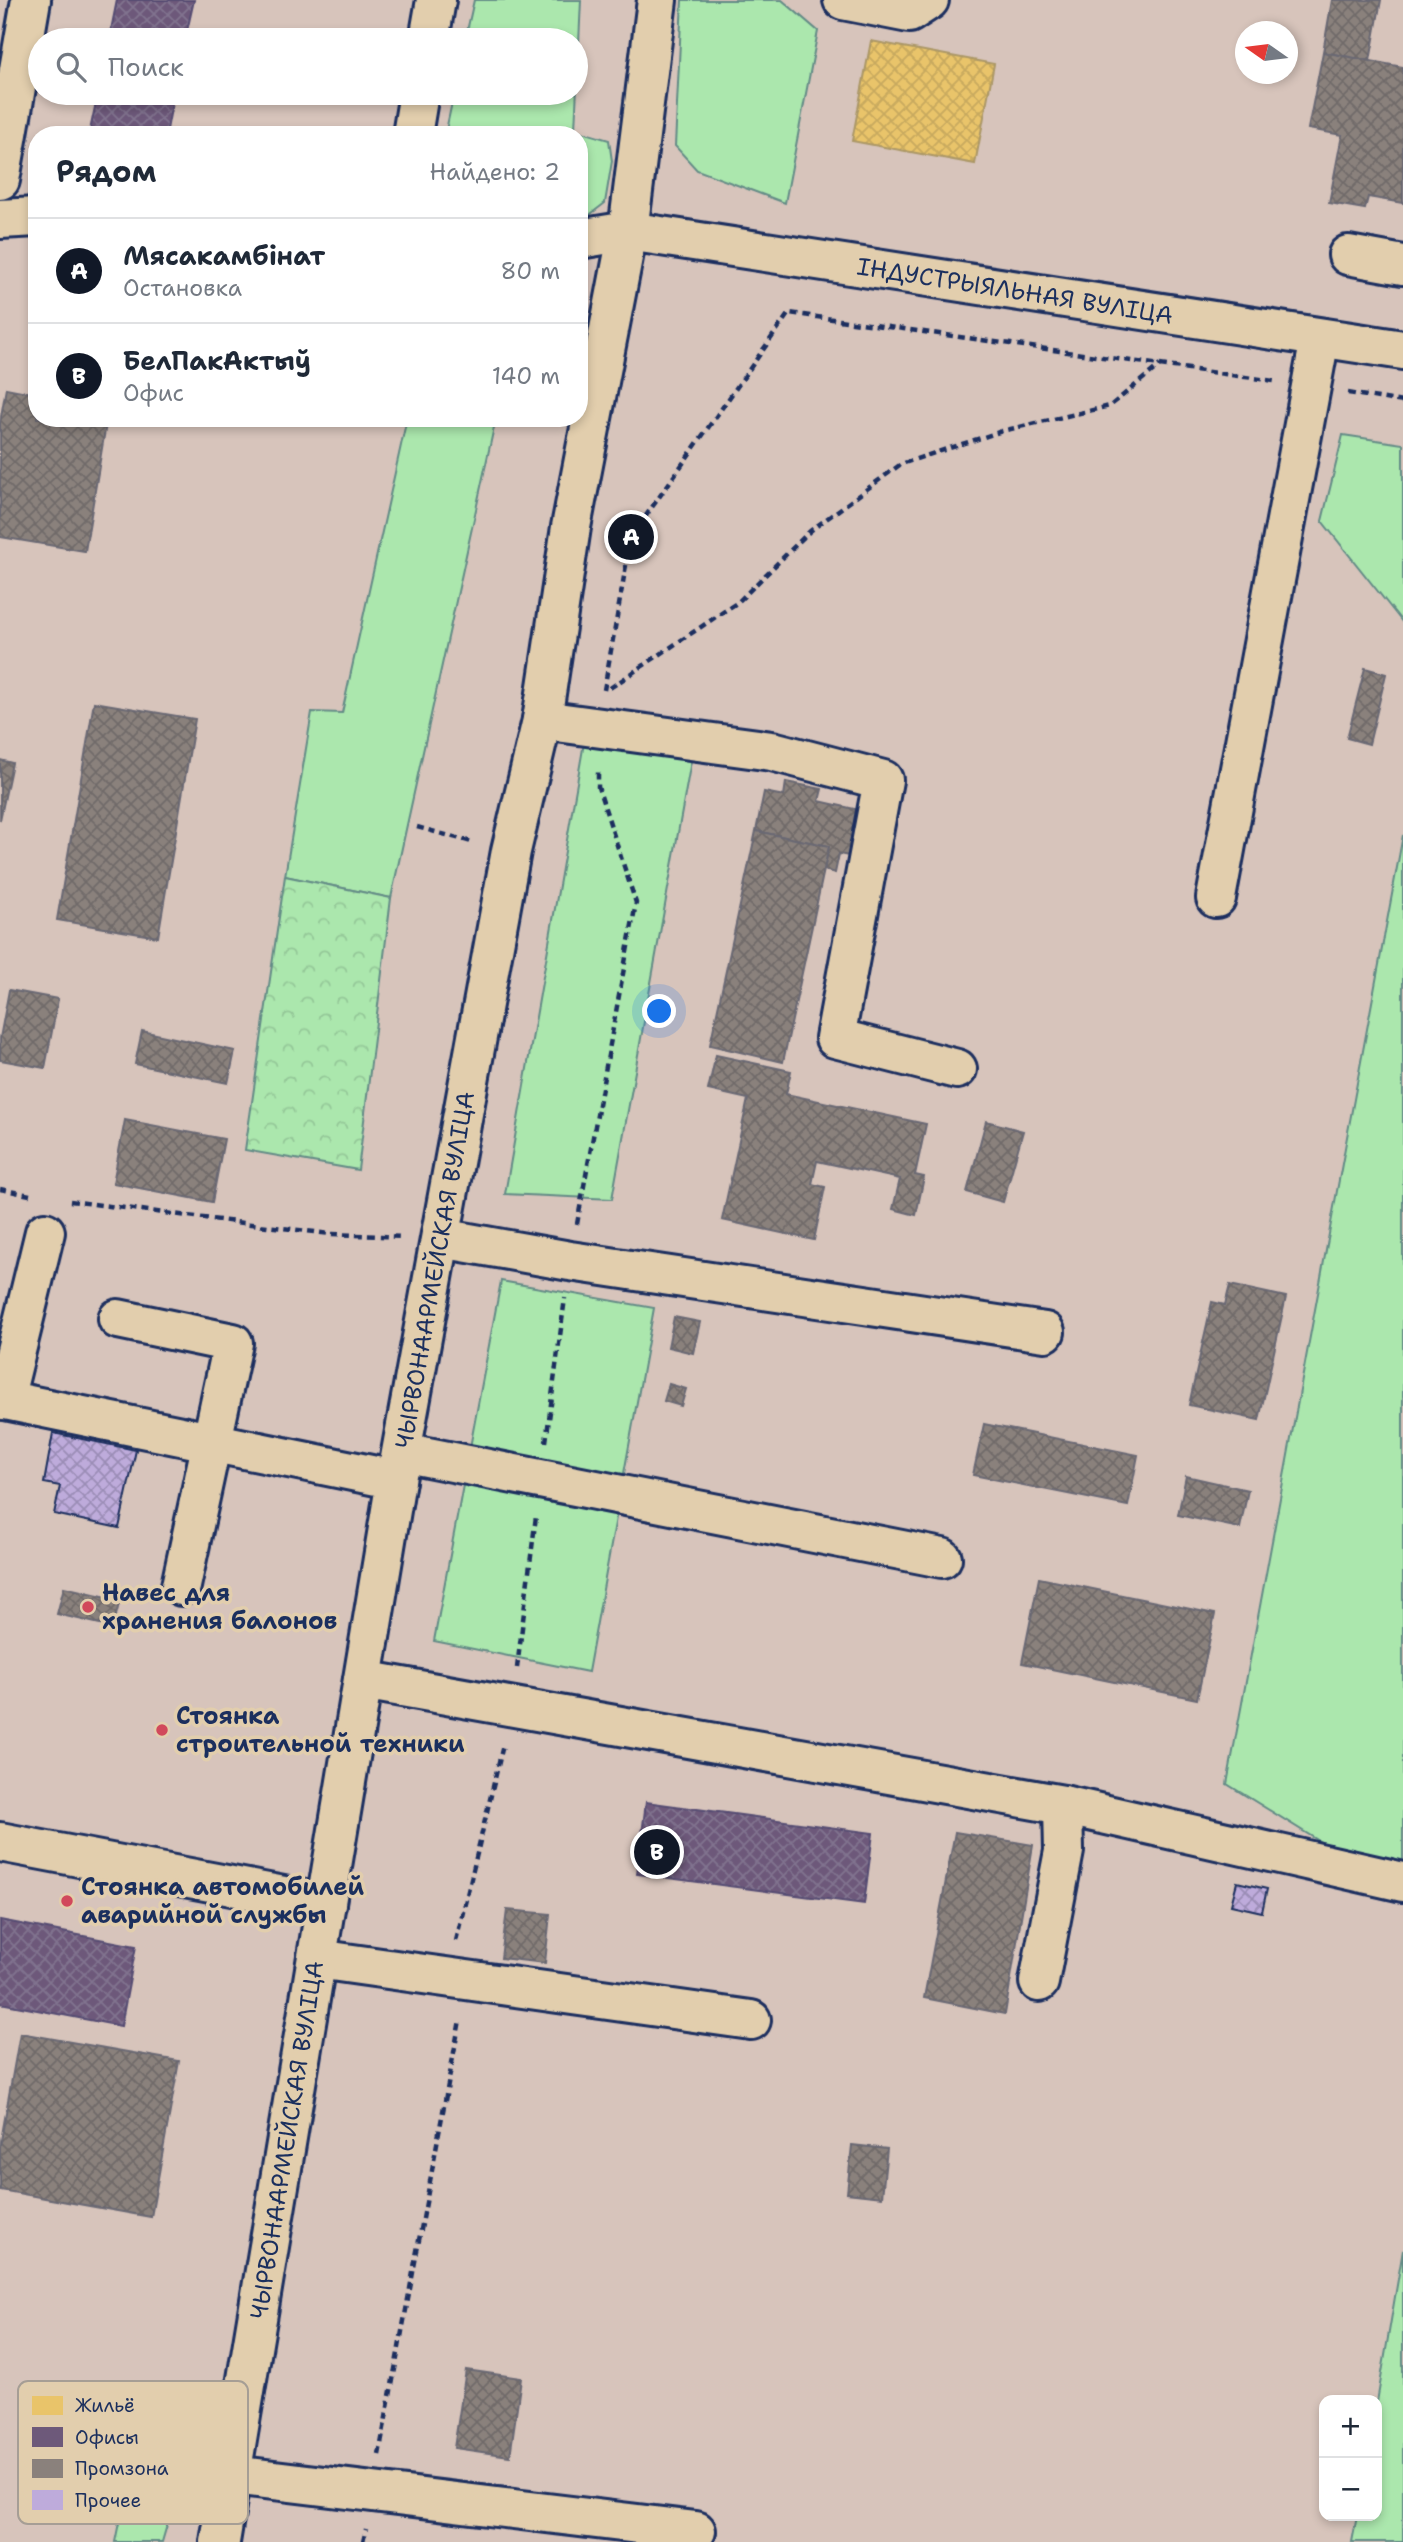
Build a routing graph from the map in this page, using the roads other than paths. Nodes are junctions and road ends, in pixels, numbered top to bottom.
1 (31, 0) edge
2 (436, 0) edge
3 (657, 0) edge
4 (843, 0) edge
5 (929, 0) edge
6 (431, 28) edge
7 (417, 105) edge
8 (414, 126) edge
9 (0, 180) edge
10 (28, 217) edge
11 (0, 219) edge
12 (628, 231) junction
13 (588, 238) edge
14 (1348, 255) dead end
15 (1403, 265) edge
16 (1320, 338) junction
17 (1403, 349) edge
18 (542, 720) junction
19 (1216, 898) dead end
20 (957, 1069) dead end
21 (52, 1216) road end
22 (441, 1238) junction
23 (118, 1319) dead end
24 (1045, 1332) dead end
25 (2, 1399) edge
26 (212, 1441) junction
27 (399, 1466) junction
28 (942, 1558) dead end
29 (181, 1586) dead end
30 (363, 1680) junction
31 (1063, 1805) junction
32 (0, 1842) edge
33 (1403, 1882) edge
34 (326, 1904) junction
35 (317, 1959) junction
36 (1039, 1982) dead end
37 (751, 2020) dead end
38 (247, 2381) edge
39 (248, 2477) edge
40 (223, 2524) edge
41 (696, 2531) dead end
42 (220, 2542) edge

1 - 9 street
2 - 6 street
3 - 12 street, ЧЫРВОНААРМЕЙСКАЯ ВУЛІЦА
4 - 5 street
7 - 8 street
10 - 11 street
12 - 13 street, ІНДУСТРЫЯЛЬНАЯ ВУЛІЦА
12 - 16 street, ІНДУСТРЫЯЛЬНАЯ ВУЛІЦА
12 - 18 street, ЧЫРВОНААРМЕЙСКАЯ ВУЛІЦА
14 - 15 street
16 - 17 street, ІНДУСТРЫЯЛЬНАЯ ВУЛІЦА
16 - 19 street
18 - 20 street
18 - 22 street, ЧЫРВОНААРМЕЙСКАЯ ВУЛІЦА
21 - 25 street
22 - 24 street
22 - 27 street, ЧЫРВОНААРМЕЙСКАЯ ВУЛІЦА
23 - 26 street
25 - 26 street
26 - 27 street
26 - 29 street
27 - 28 street
27 - 30 street, ЧЫРВОНААРМЕЙСКАЯ ВУЛІЦА
30 - 31 street
30 - 34 street, ЧЫРВОНААРМЕЙСКАЯ ВУЛІЦА
31 - 33 street
31 - 36 street
32 - 34 street
34 - 35 street, ЧЫРВОНААРМЕЙСКАЯ ВУЛІЦА
35 - 37 street
35 - 38 street, ЧЫРВОНААРМЕЙСКАЯ ВУЛІЦА
39 - 41 street
40 - 42 street, ЧЫРВОНААРМЕЙСКАЯ ВУЛІЦА

